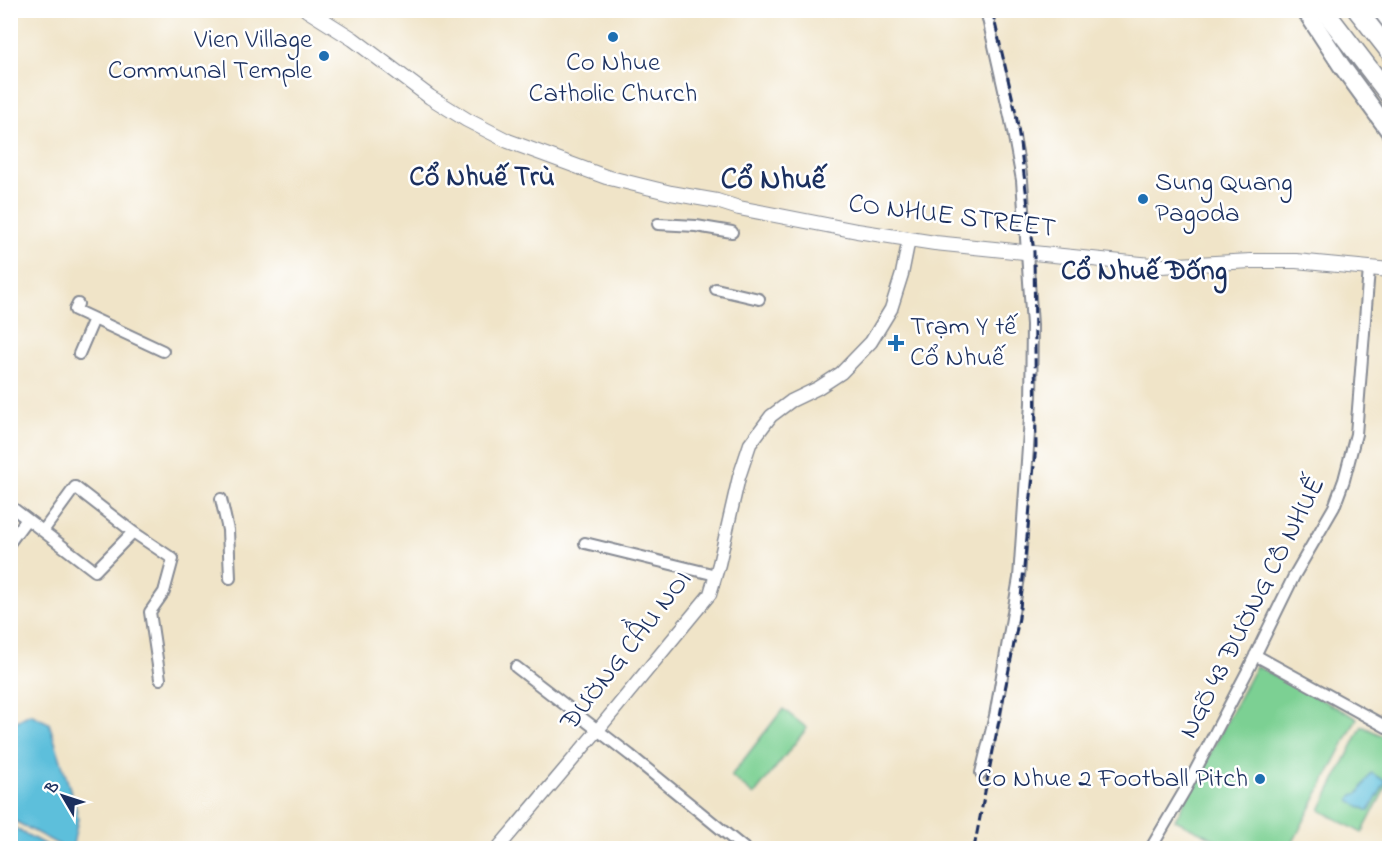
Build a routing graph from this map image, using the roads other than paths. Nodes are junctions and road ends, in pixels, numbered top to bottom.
1 (307, 10) edge
2 (986, 10) edge
3 (1305, 10) edge
4 (1324, 10) edge
5 (1358, 10) edge
6 (1363, 10) edge
7 (1381, 10) edge
8 (1389, 22) edge
9 (1389, 44) edge
10 (1389, 52) edge
11 (1389, 96) edge
12 (1388, 127) edge
13 (658, 224) dead end
14 (732, 232) dead end
15 (909, 239) junction
16 (1026, 251) junction
17 (1369, 269) junction
18 (1389, 270) edge
19 (716, 289) dead end
20 (759, 299) dead end
21 (78, 304) dead end
22 (94, 319) junction
23 (164, 351) dead end
24 (79, 354) dead end
25 (221, 499) dead end
26 (10, 506) edge
27 (27, 519) junction
28 (43, 531) junction
29 (133, 532) junction
30 (10, 542) edge
31 (585, 543) dead end
32 (716, 575) junction
33 (230, 579) dead end
34 (1255, 655) junction
35 (516, 667) dead end
36 (159, 679) dead end
37 (1389, 729) edge
38 (597, 731) junction
39 (981, 772) dead end
40 (498, 849) edge
41 (744, 849) edge
42 (1152, 849) edge

1 - 15 main road, CO NHUE STREET
2 - 16 street
3 - 12 main road
4 - 11 highway
5 - 10 highway
6 - 9 main road
7 - 8 main road
13 - 14 street
15 - 16 main road, CO NHUE STREET
15 - 32 street, ĐƯỜNG CẦU NOI
16 - 17 main road, CO NHUE STREET
16 - 39 street
17 - 18 main road, CO NHUE STREET
17 - 34 street, NGÕ 43 ĐƯỜNG CỔ NHUẾ
19 - 20 street
21 - 22 street
22 - 23 street
22 - 24 street
25 - 33 street
26 - 27 street
27 - 28 street
27 - 30 street
28 - 29 street
28 - 29 street
29 - 36 street
31 - 32 street
32 - 38 street, ĐƯỜNG CẦU NOI
34 - 37 street
34 - 42 street, NGÕ 43 ĐƯỜNG CỔ NHUẾ
35 - 38 street
38 - 40 street, ĐƯỜNG CẦU NOI
38 - 41 street

